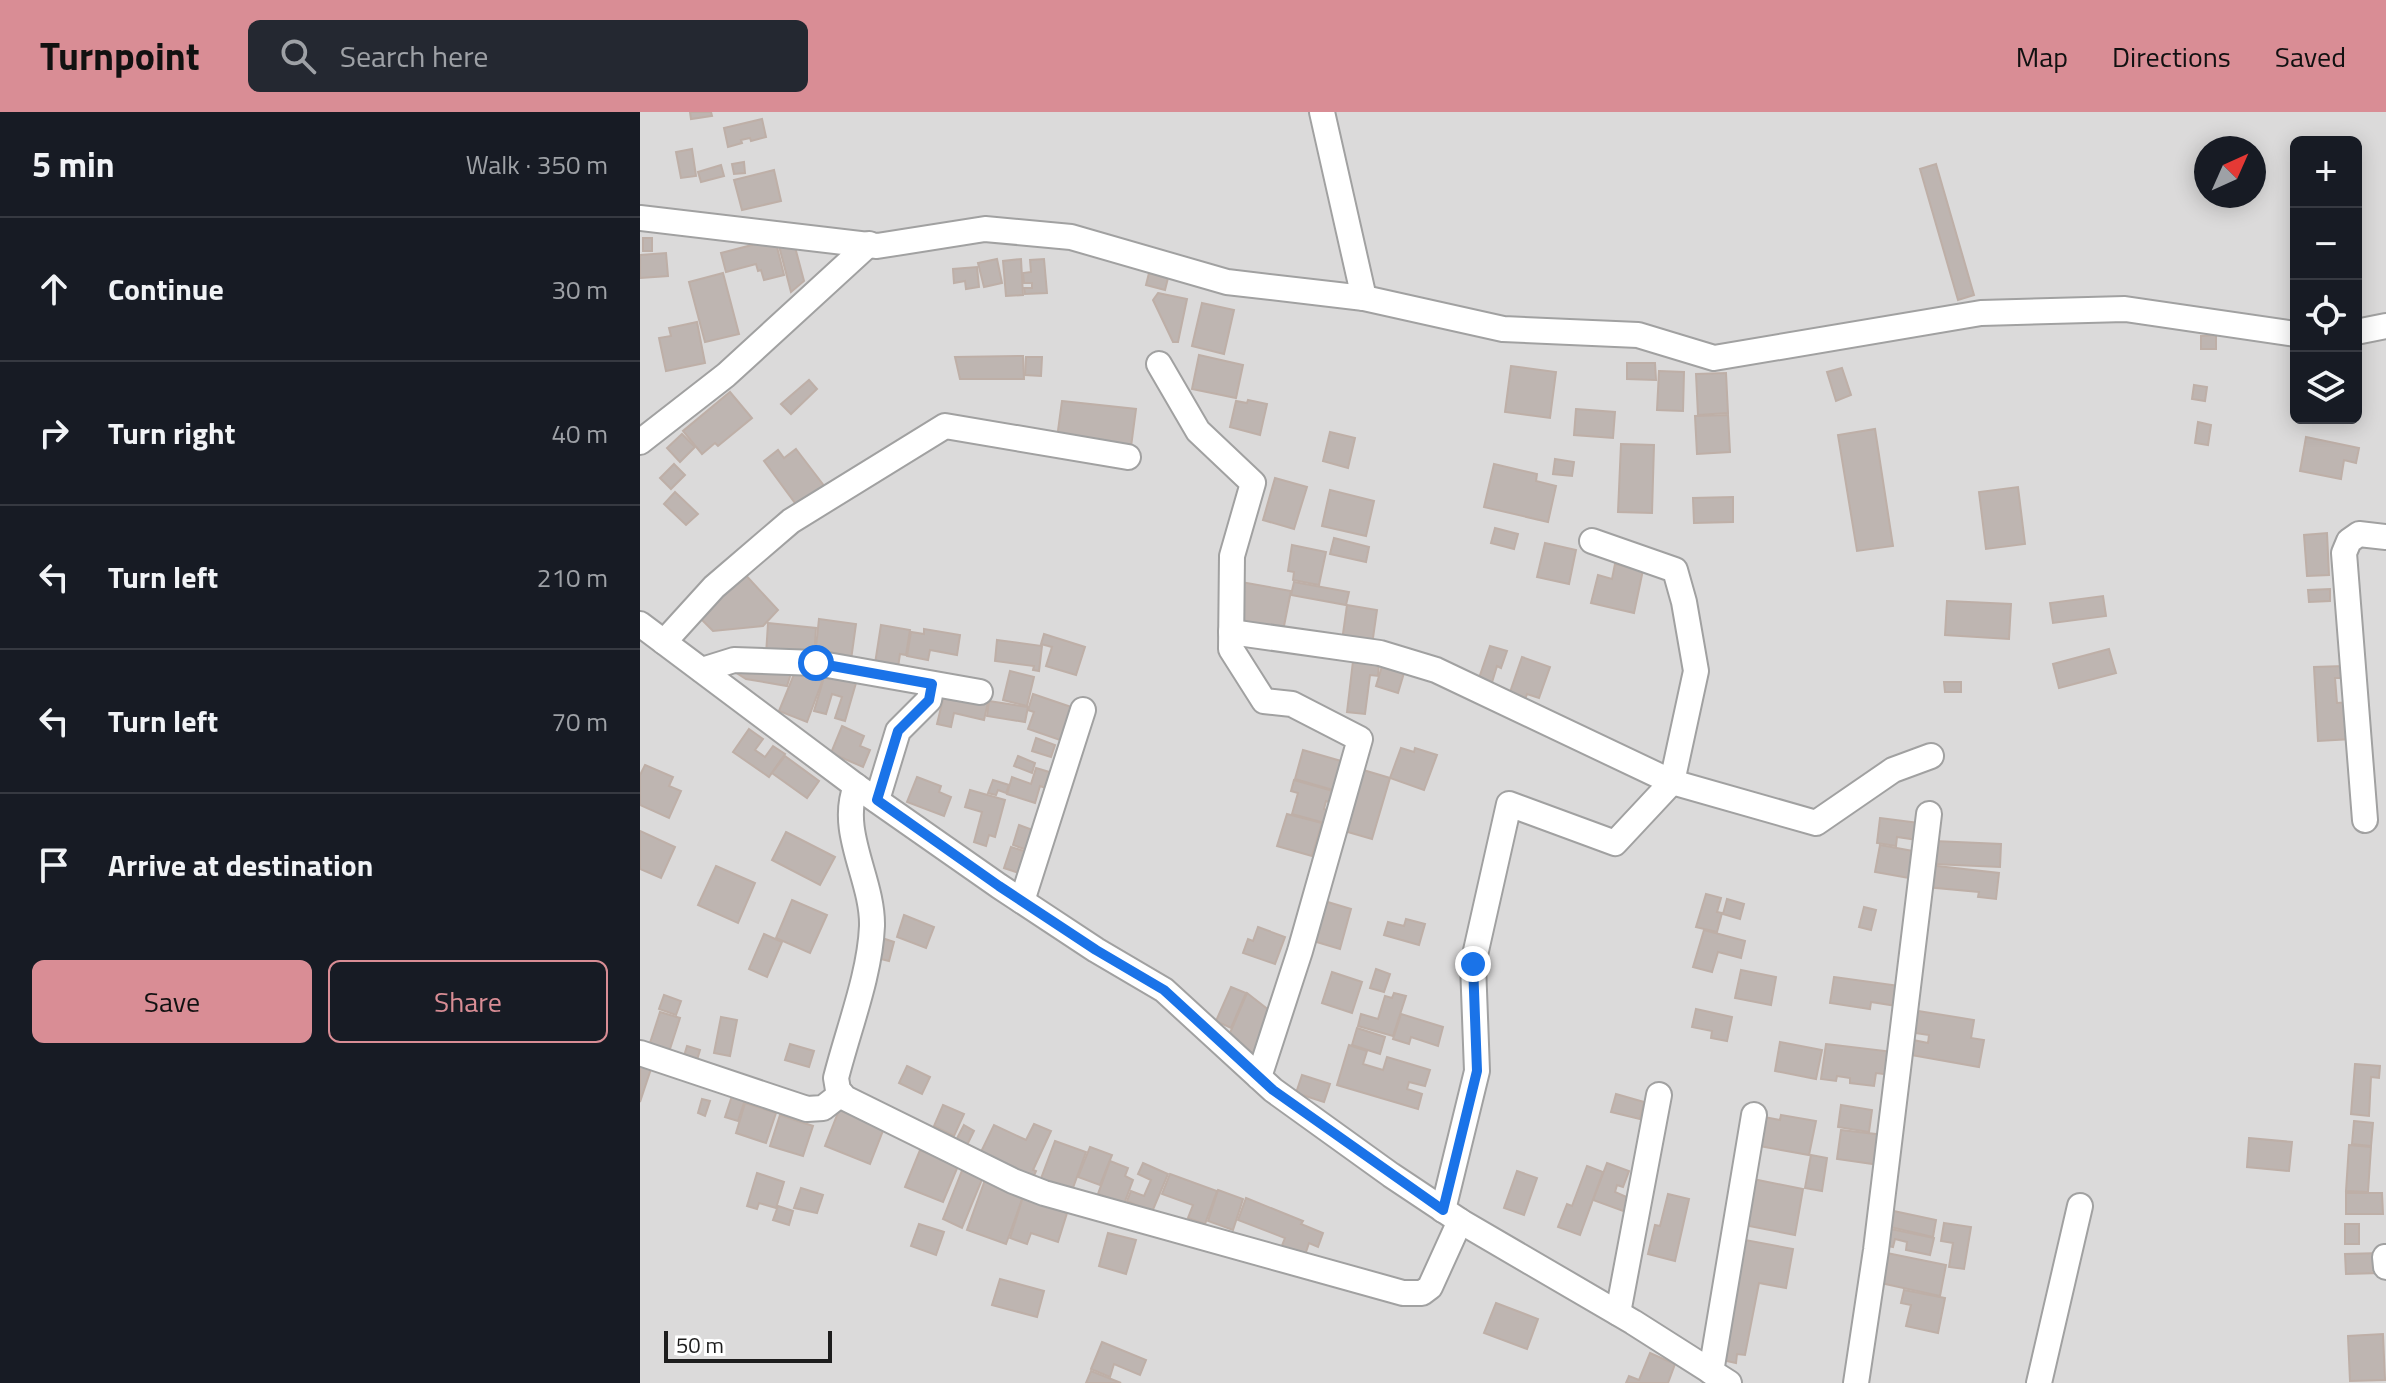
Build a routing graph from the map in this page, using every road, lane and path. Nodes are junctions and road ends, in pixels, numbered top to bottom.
1 (1322, 112) edge
2 (640, 218) edge
3 (869, 244) junction
4 (1364, 298) junction
5 (2386, 326) edge
6 (2362, 331) edge
7 (2290, 333) edge
8 (1159, 364) dead end
9 (640, 442) edge
10 (1128, 457) dead end
11 (2386, 537) edge
12 (1592, 541) dead end
13 (640, 624) edge
14 (1231, 632) junction
15 (664, 642) junction
16 (702, 670) junction
17 (932, 684) junction
18 (980, 692) dead end
19 (1083, 710) dead end
20 (1931, 756) dead end
21 (1672, 782) junction
22 (856, 786) junction
23 (877, 800) junction
24 (1929, 814) dead end
25 (2365, 820) dead end
26 (1022, 901) junction
27 (640, 1053) edge
28 (1259, 1077) junction
29 (841, 1094) junction
30 (1659, 1095) dead end
31 (1754, 1115) dead end
32 (2080, 1206) dead end
33 (1452, 1215) junction
34 (2385, 1257) edge
35 (2386, 1267) edge
36 (1618, 1313) junction
37 (1720, 1377) edge
38 (1856, 1383) edge
39 (2039, 1383) edge

1 - 4 street
2 - 3 street
3 - 4 street
3 - 9 street
4 - 7 street
5 - 6 street
8 - 14 street
10 - 15 street
11 - 25 street
12 - 21 street
13 - 15 street
14 - 21 street
14 - 28 street
15 - 16 street
16 - 17 street
16 - 22 street
17 - 18 street
17 - 23 street
19 - 26 street
20 - 21 street
21 - 33 street
22 - 23 street
22 - 29 street
23 - 26 street
24 - 38 street
26 - 28 street
27 - 29 street
28 - 33 street
29 - 33 street
30 - 36 street
31 - 37 street
32 - 39 street
33 - 36 street
34 - 35 street
36 - 37 street

